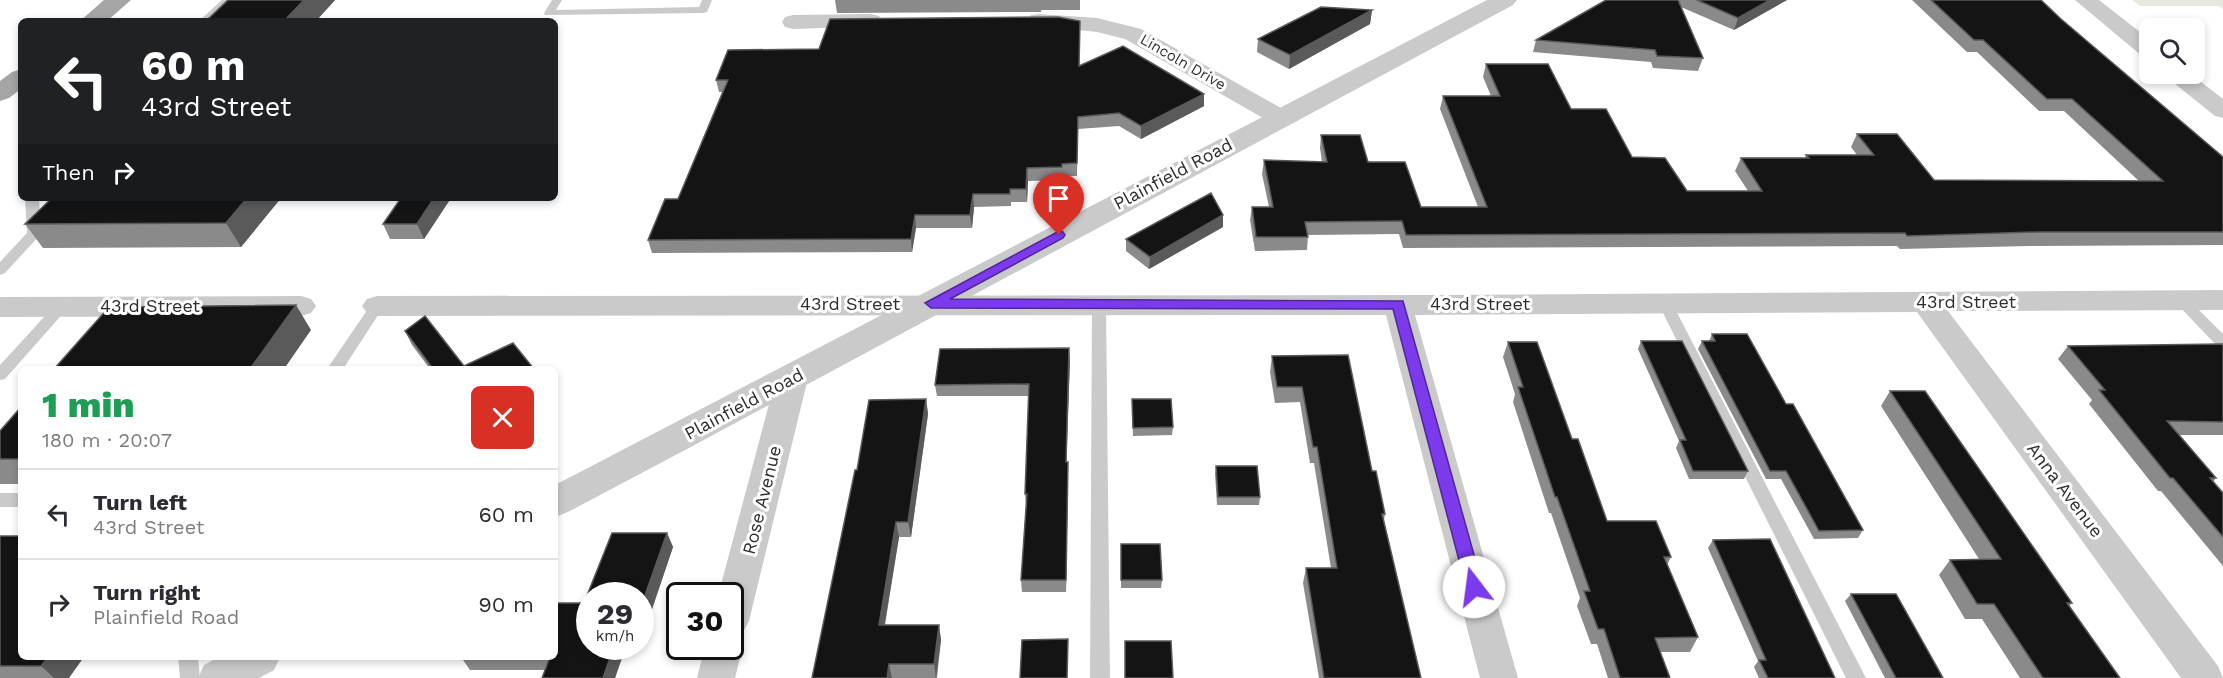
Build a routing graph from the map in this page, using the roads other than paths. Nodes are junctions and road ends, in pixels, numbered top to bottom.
1 (119, 0) edge
2 (228, 0) edge
3 (557, 0) edge
4 (626, 0) edge
5 (1505, 0) edge
6 (2086, 0) edge
7 (705, 5) edge
8 (619, 12) junction
9 (96, 18) edge
10 (207, 18) edge
11 (897, 21) edge
12 (1013, 21) edge
13 (793, 22) dead end
14 (2139, 42) edge
15 (2189, 84) edge
16 (2223, 111) edge
17 (1279, 117) junction
18 (32, 201) edge
19 (50, 219) edge
20 (34, 234) junction
21 (0, 270) edge
22 (2181, 300) junction
23 (2223, 300) edge
24 (1925, 302) junction
25 (931, 303) junction
26 (1665, 303) junction
27 (1099, 304) junction
28 (1398, 304) junction
29 (301, 306) dead end
30 (378, 306) joint
31 (0, 307) edge
32 (61, 307) junction
33 (2223, 343) edge
34 (337, 366) edge
35 (0, 375) edge
36 (792, 378) junction
37 (0, 500) edge
38 (18, 500) edge
39 (558, 500) edge
40 (740, 582) edge
41 (188, 660) edge
42 (253, 660) edge
43 (720, 660) edge
44 (190, 678) edge
45 (219, 678) edge
46 (716, 678) edge
47 (1100, 678) edge
48 (1499, 678) edge
49 (1856, 678) edge
50 (2204, 678) edge

1 - 9 main road
2 - 10 lane
3 - 8 lane
4 - 8 lane
5 - 17 street, Plainfield Road
6 - 14 street
7 - 8 lane
11 - 13 street
12 - 17 street, Lincoln Drive
15 - 16 street
17 - 25 street, Plainfield Road
18 - 20 lane
19 - 20 lane
20 - 21 lane
22 - 23 street, 43rd Street
22 - 24 street, 43rd Street
22 - 33 lane
24 - 26 street, 43rd Street
24 - 50 street, Anna Avenue
25 - 27 street, 43rd Street
25 - 30 street, 43rd Street
25 - 36 street, Plainfield Road
26 - 28 street, 43rd Street
26 - 49 lane
27 - 28 street, 43rd Street
27 - 47 lane
28 - 48 street
29 - 32 street, 43rd Street
30 - 34 lane
31 - 32 street, 43rd Street
32 - 35 lane
36 - 39 street, Plainfield Road
36 - 40 street, Rose Avenue
37 - 38 lane
41 - 44 lane
42 - 45 street
43 - 46 street

